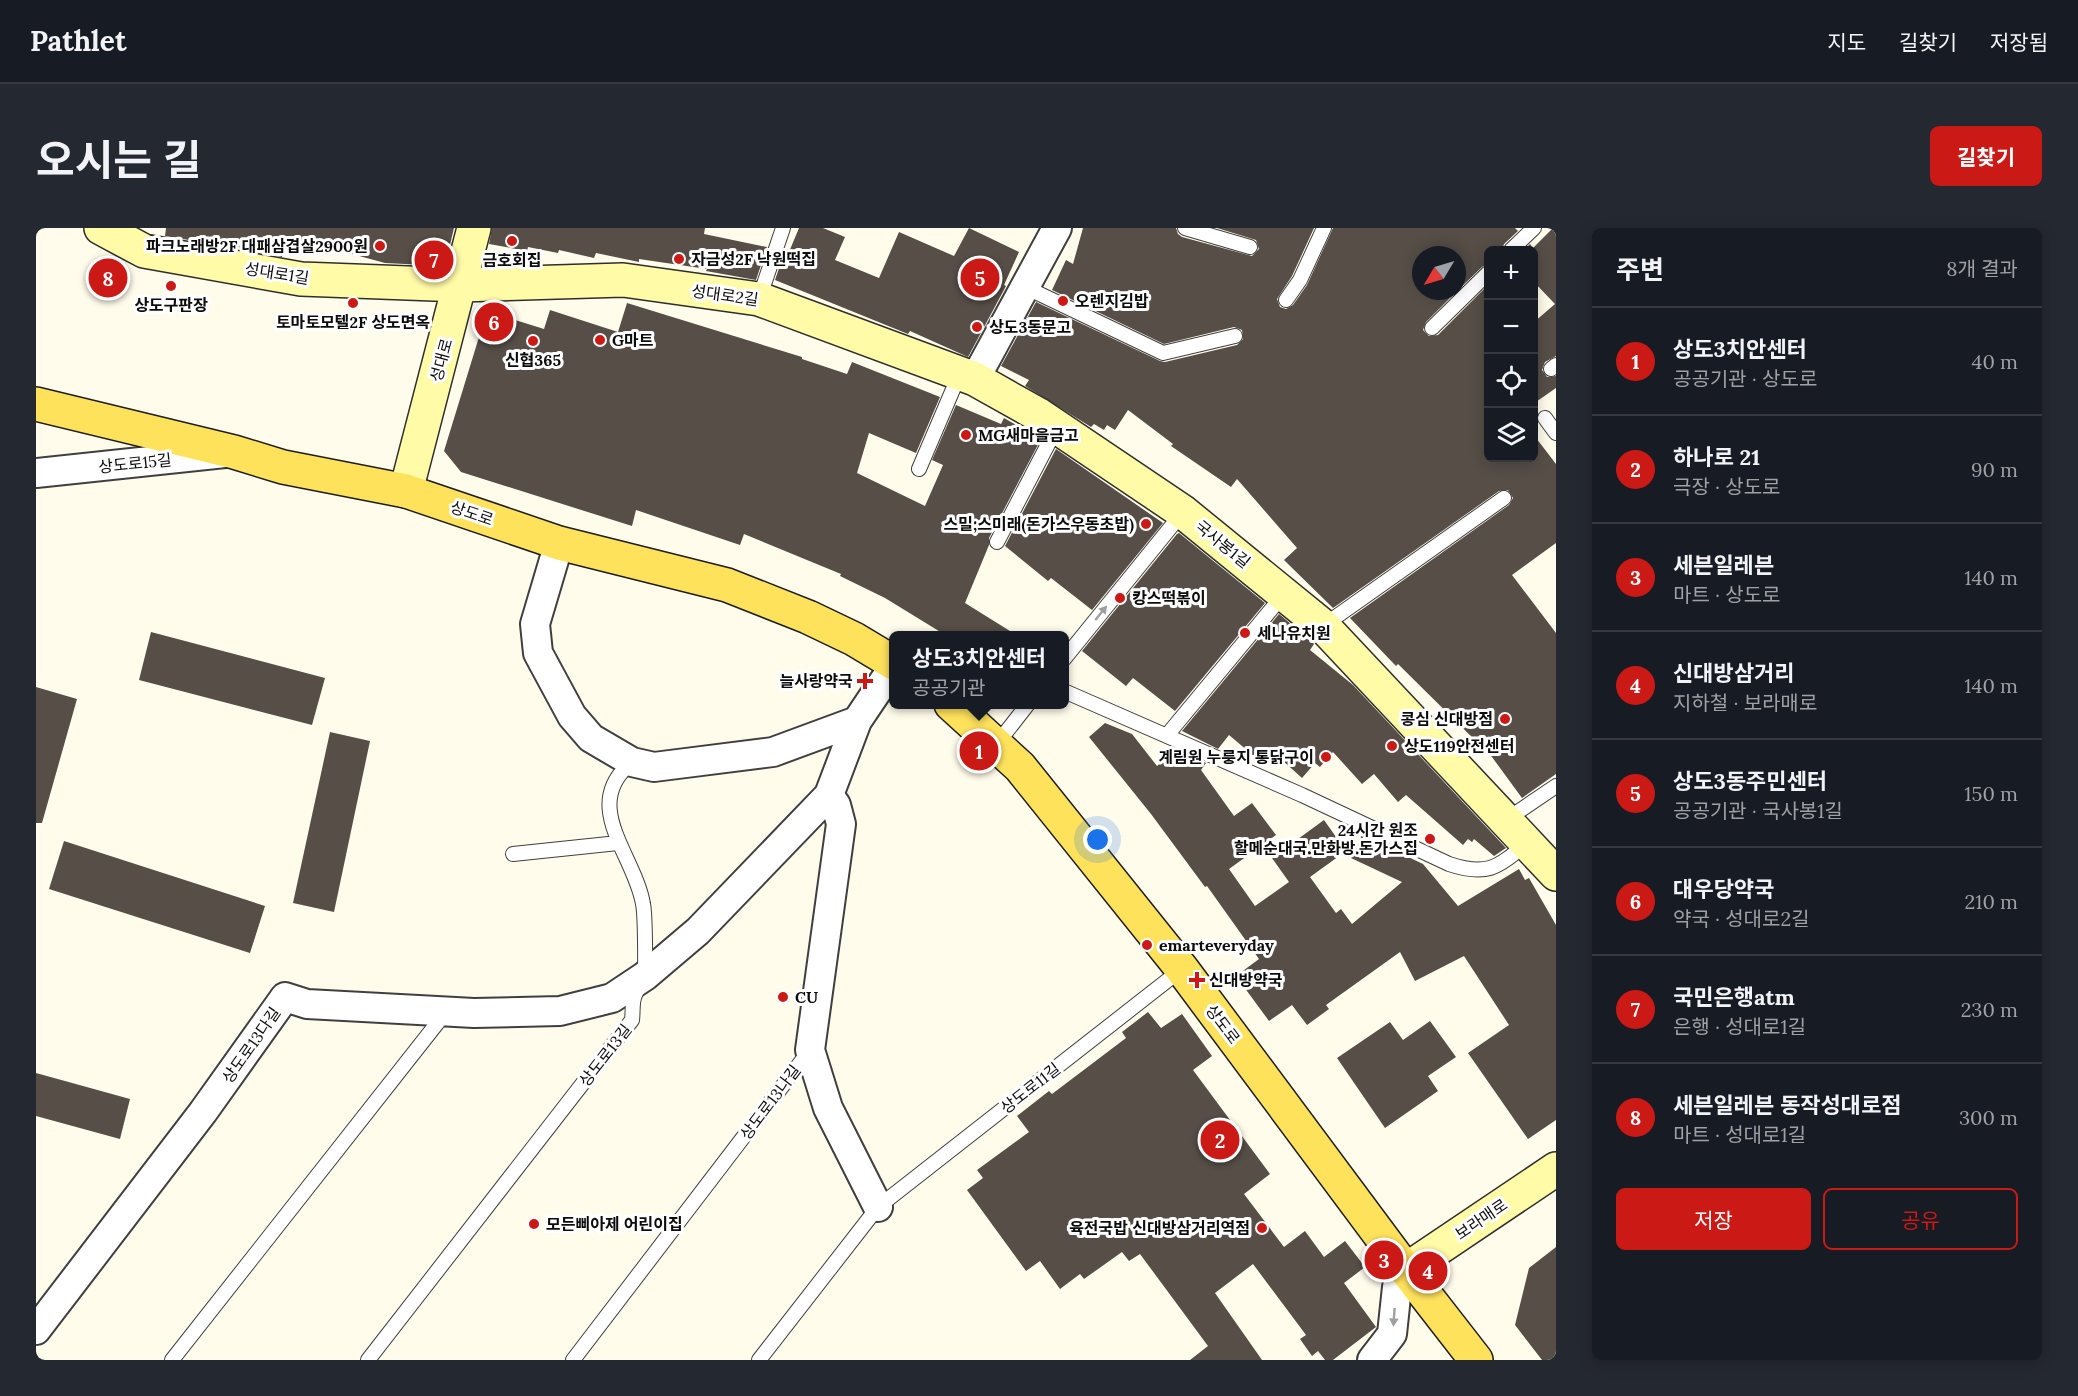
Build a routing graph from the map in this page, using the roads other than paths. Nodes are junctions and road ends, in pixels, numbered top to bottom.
1 (101, 228) edge
2 (474, 228) edge
3 (783, 228) edge
4 (1058, 228) edge
5 (1185, 228) edge
6 (1324, 228) edge
7 (1534, 228) edge
8 (142, 239) edge
9 (1515, 246) edge
10 (1250, 247) dead end
11 (1484, 277) edge
12 (460, 285) junction
13 (1024, 286) junction
14 (759, 299) junction
15 (1286, 300) dead end
16 (1432, 328) dead end
17 (1236, 336) dead end
18 (968, 376) junction
19 (36, 404) edge
20 (1545, 418) dead end
21 (1057, 428) junction
22 (1556, 433) edge
23 (234, 452) junction
24 (919, 469) dead end
25 (36, 473) edge
26 (406, 491) junction
27 (1504, 498) dead end
28 (1183, 512) junction
29 (997, 542) dead end
30 (559, 543) junction
31 (1284, 594) junction
32 (1323, 626) junction
33 (1069, 654) edge
34 (889, 661) edge
35 (889, 672) edge
36 (1069, 693) edge
37 (956, 709) edge
38 (1025, 709) edge
39 (857, 721) junction
40 (1168, 735) junction
41 (996, 745) junction
42 (632, 762) junction
43 (1556, 786) edge
44 (829, 795) junction
45 (1506, 820) junction
46 (618, 843) junction
47 (1527, 843) junction
48 (513, 854) dead end
49 (1556, 874) edge
50 (1182, 969) junction
51 (645, 976) junction
52 (446, 1012) junction
53 (810, 1050) junction
54 (1556, 1169) edge
55 (878, 1207) junction
56 (1406, 1270) junction
57 (36, 1330) edge
58 (172, 1360) edge
59 (368, 1360) edge
60 (573, 1360) edge
61 (759, 1360) edge
62 (1372, 1360) edge
63 (1476, 1360) edge

1 - 8 street, 성대로1길
2 - 12 street, 성대로
3 - 14 lane
4 - 13 street
5 - 10 lane
6 - 15 lane
7 - 9 lane
8 - 12 street, 성대로1길
11 - 16 lane
12 - 14 street, 성대로2길
12 - 26 street, 성대로
13 - 17 lane
13 - 18 street
14 - 18 street, 성대로2길
18 - 21 street, 국사봉1길
18 - 24 lane
19 - 23 main road, 상도로
20 - 22 lane
21 - 28 street, 국사봉1길
21 - 29 lane
23 - 25 street, 상도로15길
23 - 26 main road, 상도로
26 - 30 main road, 상도로
27 - 32 lane
28 - 31 street, 국사봉1길
33 -> 28 lane
30 - 34 main road, 상도로
30 - 42 street
31 - 32 street, 국사봉1길
31 - 40 lane
32 - 45 street, 국사봉1길
35 - 39 street, 상도로13길
36 - 40 lane
37 - 41 main road, 상도로
38 - 41 lane
39 - 42 street
39 - 44 street, 상도로13길
40 - 47 lane
41 - 50 main road, 상도로
42 - 46 lane
43 - 45 lane
44 - 51 street, 상도로13길
44 - 53 street, 상도로13나길
45 - 47 street, 국사봉1길
46 - 48 lane
46 - 51 lane
47 - 49 street, 국사봉1길
50 - 55 lane, 상도로11길
50 - 56 main road, 상도로
51 - 52 street, 상도로13다길
51 - 59 lane, 상도로13길
52 - 57 street, 상도로13다길
52 - 58 lane
53 - 55 street
53 - 60 lane, 상도로13나길
54 - 56 street, 보라매로
55 - 61 lane, 상도로11길
56 -> 62 street
56 - 63 main road, 상도로

